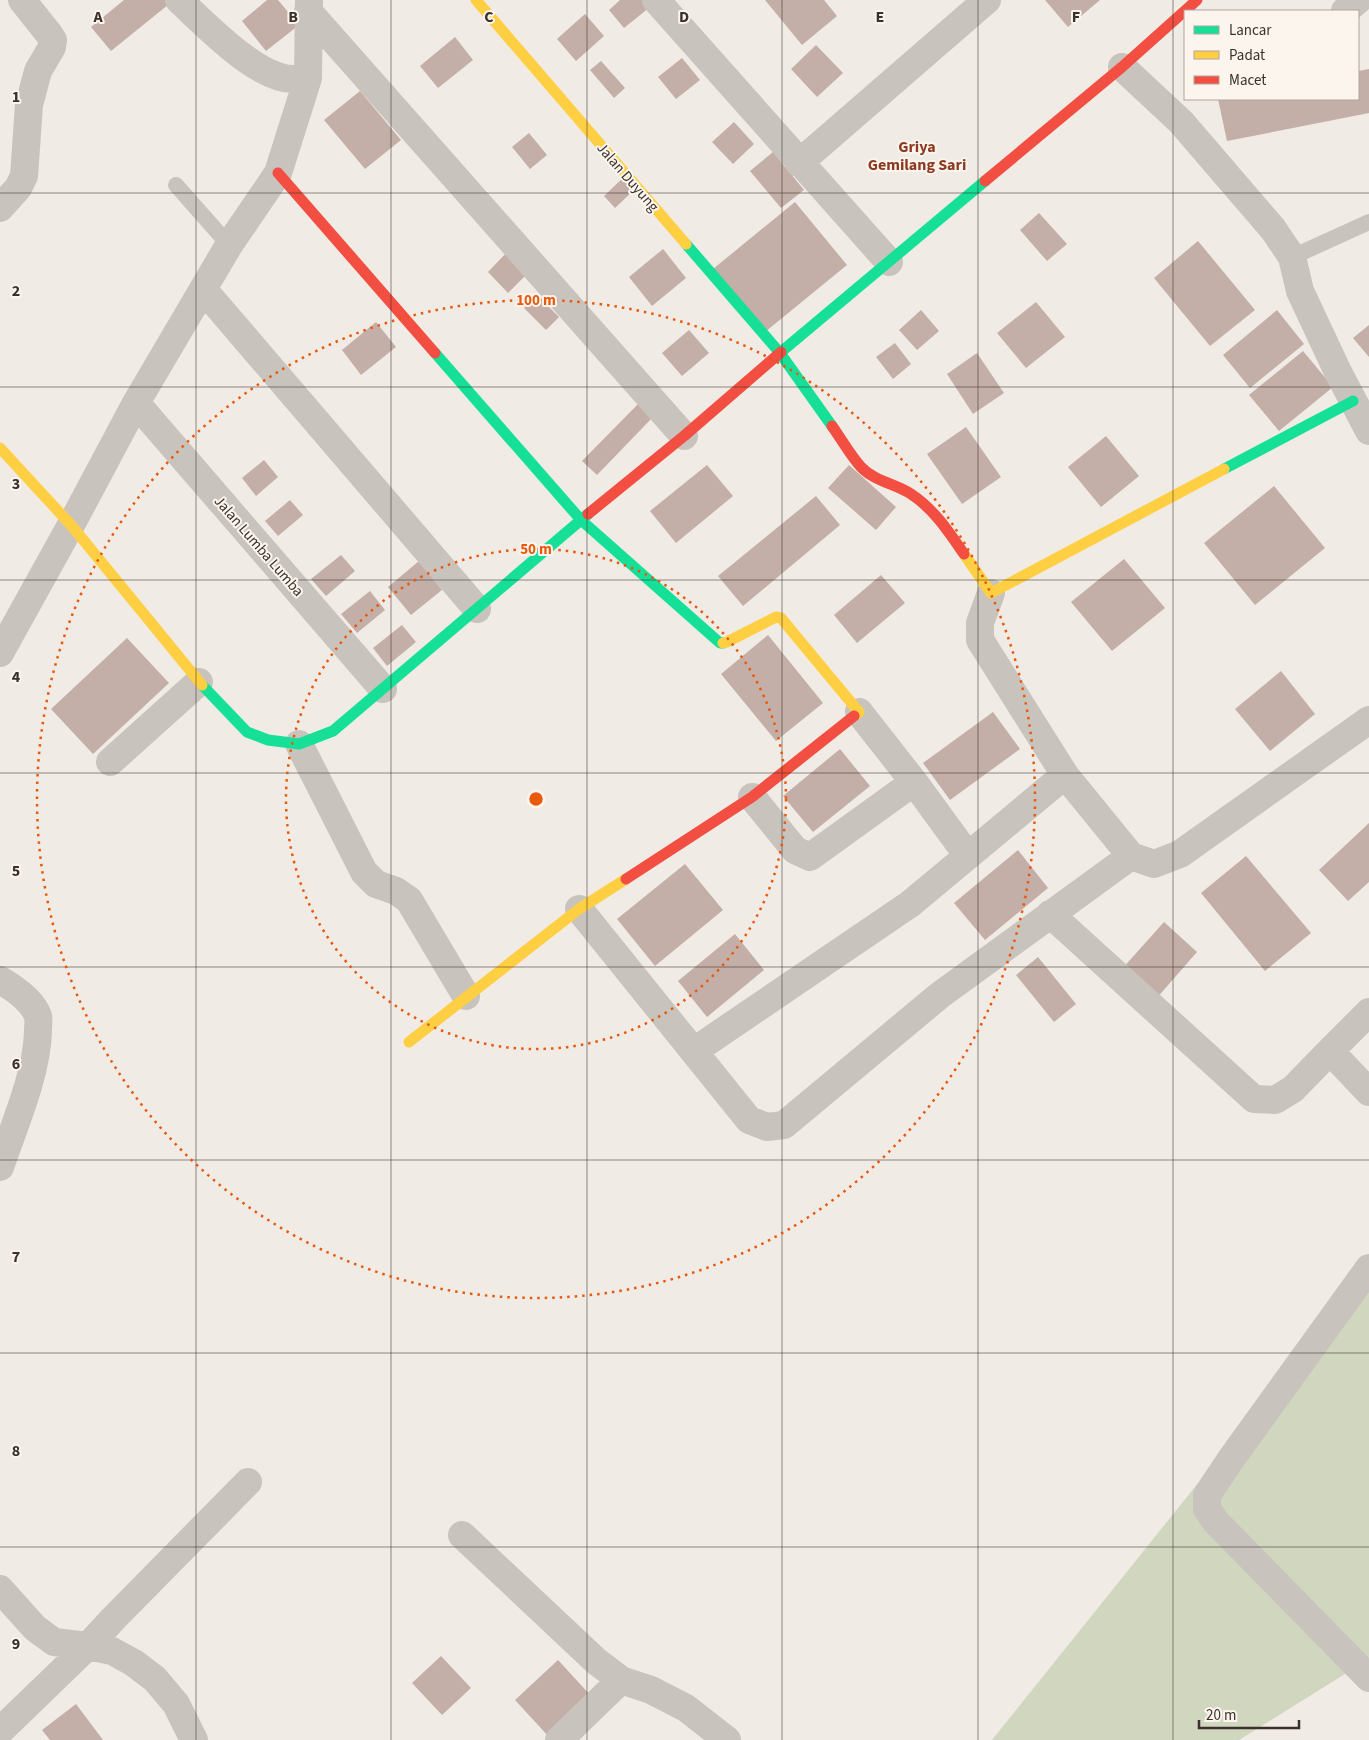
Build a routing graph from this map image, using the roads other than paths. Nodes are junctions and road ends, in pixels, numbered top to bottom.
1 (4, 0) edge
2 (22, 0) edge
3 (179, 0) edge
4 (476, 0) edge
5 (656, 0) edge
6 (987, 0) edge
7 (1358, 0) edge
8 (0, 3) edge
9 (308, 5) edge
10 (1346, 10) edge
11 (1184, 13) edge
12 (1122, 67) junction
13 (292, 77) junction
14 (799, 163) junction
15 (278, 173) junction
16 (176, 186) dead end
17 (0, 208) edge
18 (1369, 222) edge
19 (228, 245) junction
20 (1292, 257) junction
21 (889, 262) junction
22 (203, 289) junction
23 (780, 354) junction
24 (1353, 401) junction
25 (136, 403) junction
26 (1369, 430) edge
27 (684, 436) junction
28 (0, 448) edge
29 (581, 520) junction
30 (72, 526) junction
31 (991, 593) junction
32 (477, 609) junction
33 (0, 653) edge
34 (199, 682) junction
35 (383, 689) junction
36 (859, 712) junction
37 (1369, 720) edge
38 (299, 744) junction
39 (110, 762) dead end
40 (1065, 774) junction
41 (914, 782) junction
42 (752, 797) junction
43 (968, 856) junction
44 (1131, 856) junction
45 (580, 909) junction
46 (1050, 914) junction
47 (0, 980) edge
48 (466, 996) junction
49 (1369, 1012) edge
50 (409, 1042) dead end
51 (694, 1051) junction
52 (1330, 1051) junction
53 (1369, 1092) edge
54 (0, 1167) edge
55 (1369, 1268) edge
56 (248, 1482) dead end
57 (462, 1535) dead end
58 (0, 1589) edge
59 (88, 1646) junction
60 (1369, 1678) edge
61 (621, 1680) junction
62 (0, 1730) edge
63 (194, 1740) edge
64 (559, 1740) edge
65 (727, 1740) edge

1 - 8 street
2 - 17 street
3 - 13 street
4 - 23 street, Jalan Duyung
5 - 14 street
6 - 14 street
7 - 10 street
9 - 13 street
9 - 27 street
11 - 12 street
12 - 20 street
12 - 21 street
13 - 15 street
14 - 21 street
15 - 19 street
15 - 29 street
16 - 19 lane
18 - 20 lane
19 - 22 street
20 - 24 street
21 - 23 street
22 - 25 street
22 - 32 street
23 - 27 street
23 - 31 street, Jalan Duyung
24 - 26 street
24 - 31 street
25 - 30 street
25 - 35 street, Jalan Lumba Lumba
27 - 29 street
28 - 30 street
29 - 32 street
29 - 36 street
30 - 33 street
30 - 34 street
31 - 40 street
32 - 35 street
34 - 38 street
34 - 39 street
35 - 38 street
36 - 41 street
36 - 42 street
37 - 44 street
38 - 48 street
40 - 43 street
40 - 44 street
41 - 42 street
41 - 43 street
42 - 45 street
43 - 51 street
44 - 46 street
45 - 48 street
45 - 51 street
46 - 51 street
46 - 52 street
47 - 54 street
48 - 50 street
49 - 52 street
52 - 53 street
55 - 60 street
56 - 59 street
57 - 61 street
58 - 59 street
59 - 62 street
59 - 63 street
61 - 64 street
61 - 65 street

